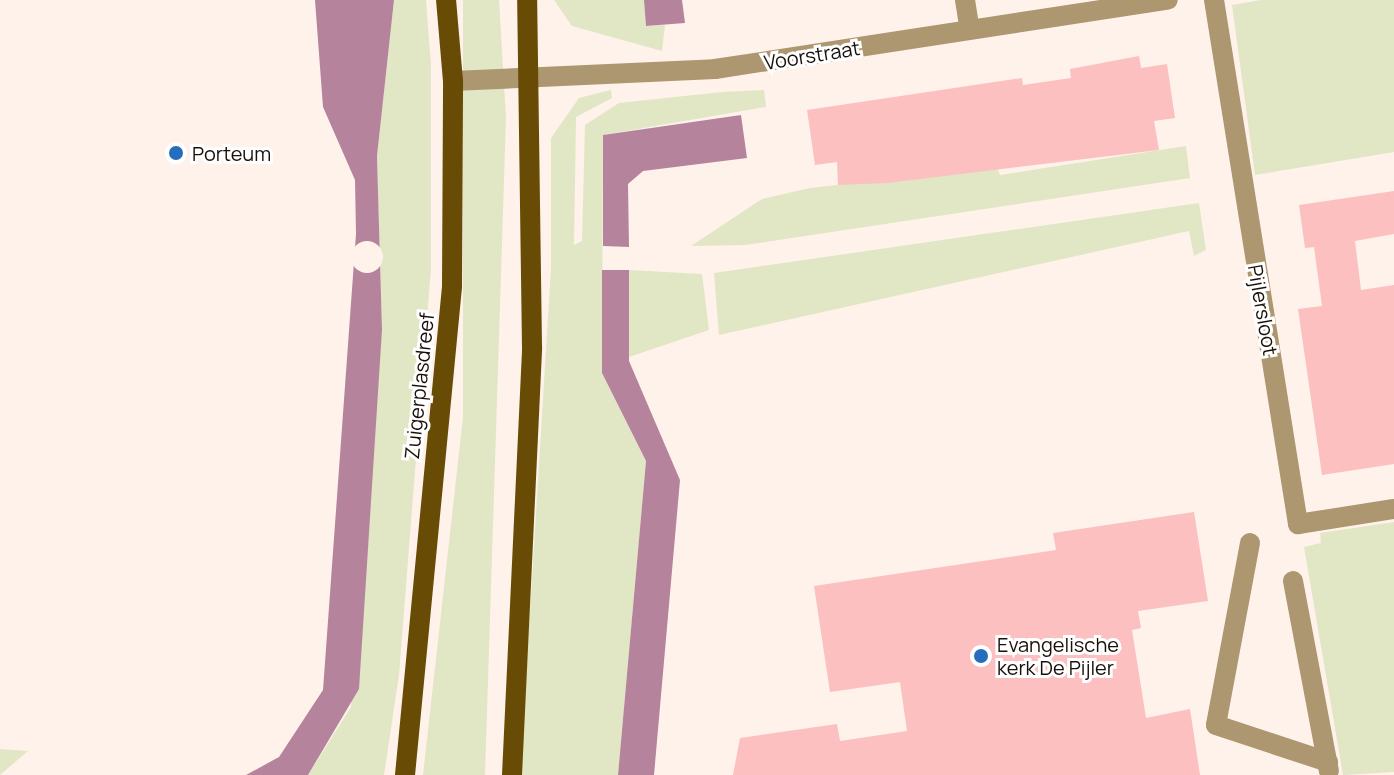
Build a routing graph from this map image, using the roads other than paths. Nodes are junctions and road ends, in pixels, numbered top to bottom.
1 (446, 0) edge
2 (527, 0) edge
3 (965, 0) edge
4 (1168, 0) edge
5 (1214, 0) edge
6 (970, 30) junction
7 (453, 81) junction
8 (532, 81) junction
9 (1394, 509) edge
10 (1250, 543) dead end
11 (1293, 581) dead end
12 (1329, 769) edge
13 (405, 775) edge
14 (512, 775) edge

1 - 7 main road, Zuigerplasdreef
2 - 8 main road
3 - 6 street
4 - 6 street, Voorstraat
5 - 9 street, Pijlersloot
6 - 8 street, Voorstraat
7 - 8 street, Voorstraat
7 - 13 main road, Zuigerplasdreef
8 - 14 main road
10 - 12 street
11 - 12 street

